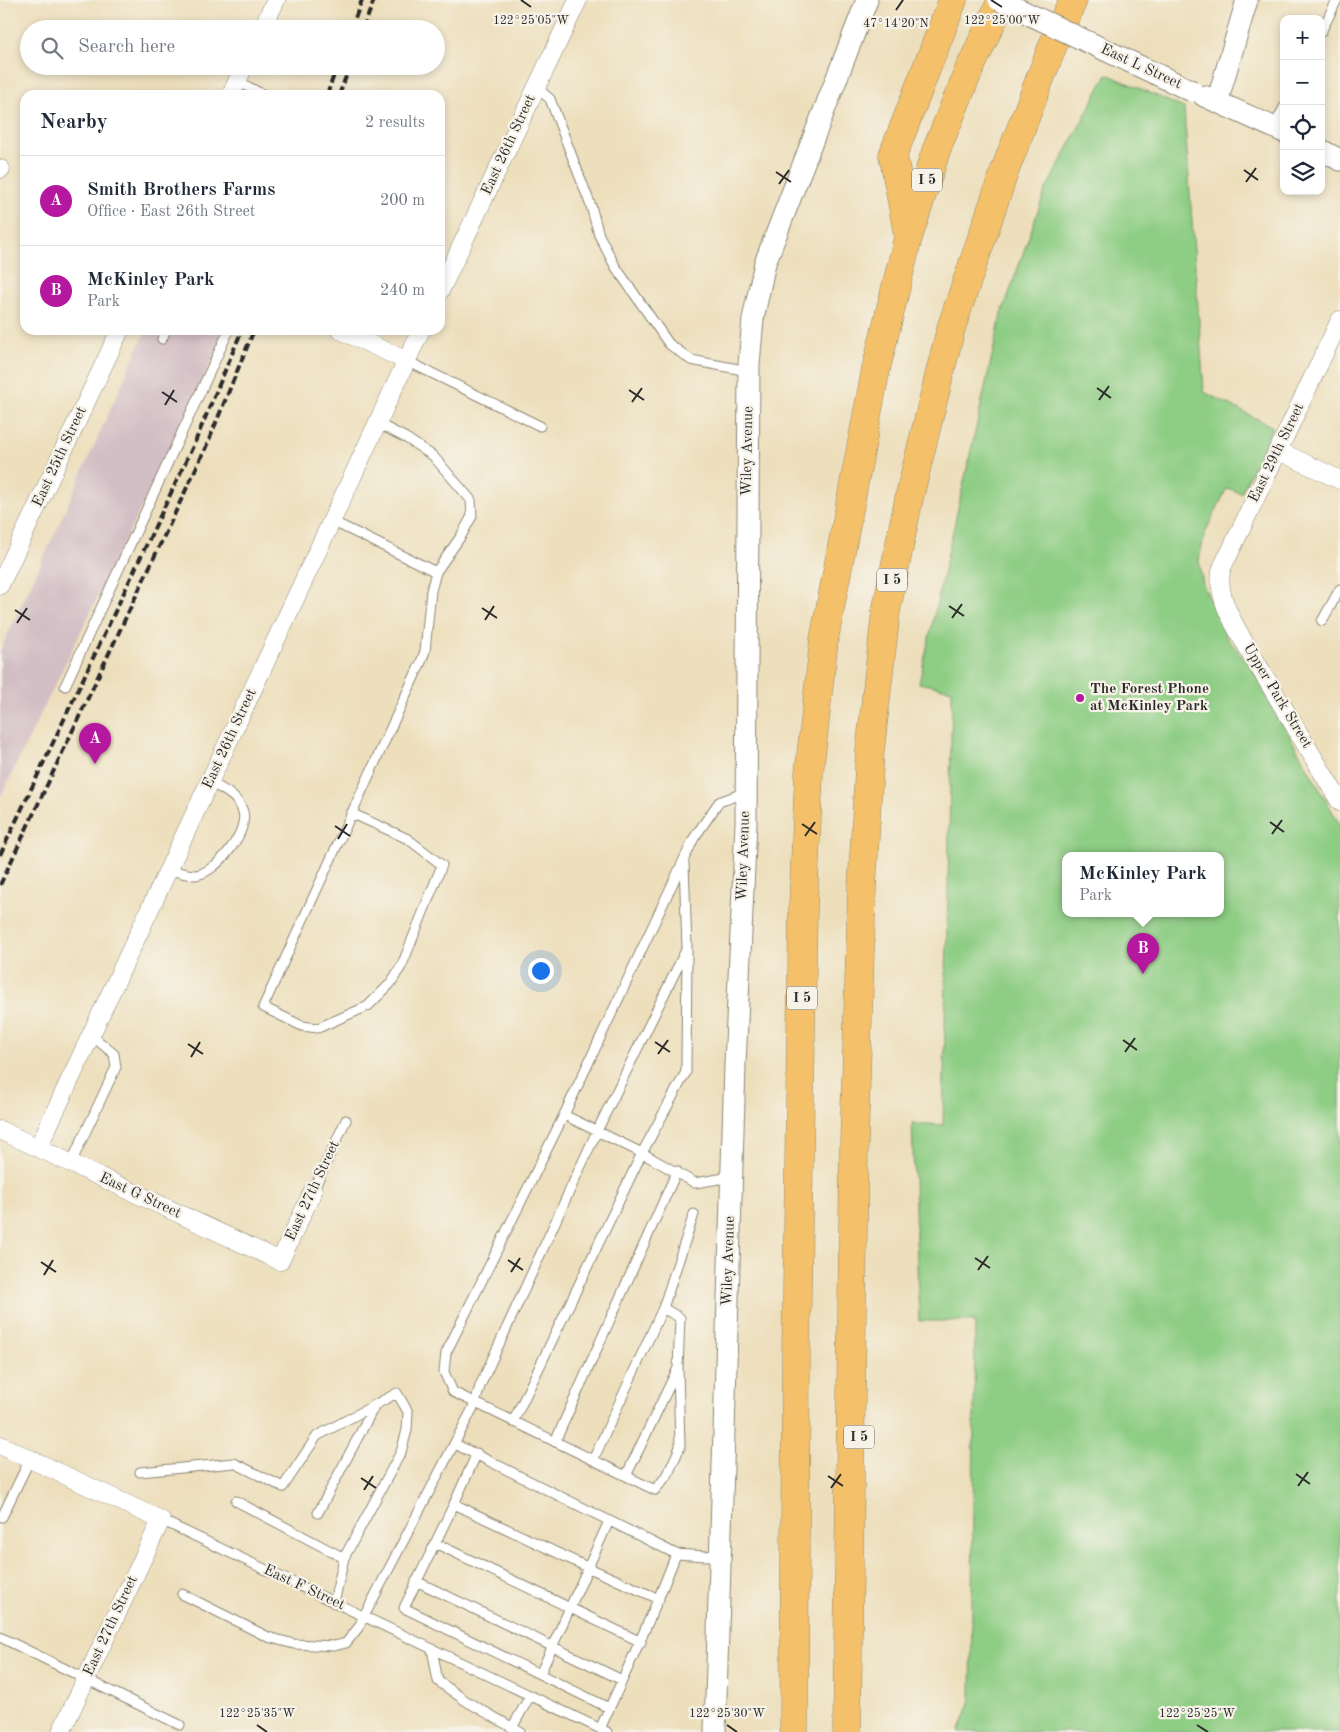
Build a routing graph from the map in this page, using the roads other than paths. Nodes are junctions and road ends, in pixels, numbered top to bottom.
1 (276, 0) edge
2 (578, 0) edge
3 (867, 0) edge
4 (953, 0) edge
5 (1001, 0) edge
6 (1073, 0) edge
7 (1091, 0) edge
8 (1247, 0) edge
9 (1337, 0) edge
10 (266, 20) edge
11 (1325, 24) edge
12 (1055, 40) junction
13 (238, 81) edge
14 (537, 88) junction
15 (255, 90) edge
16 (1217, 102) junction
17 (1279, 129) edge
18 (1325, 152) edge
19 (1340, 160) edge
20 (908, 238) junction
21 (445, 281) edge
22 (1340, 320) edge
23 (118, 335) edge
24 (164, 335) edge
25 (227, 335) edge
26 (351, 335) edge
27 (420, 335) edge
28 (162, 339) dead end
29 (407, 361) junction
30 (749, 372) junction
31 (378, 423) junction
32 (540, 426) dead end
33 (1279, 451) junction
34 (1340, 480) edge
35 (332, 521) junction
36 (436, 572) junction
37 (0, 585) edge
38 (1220, 587) joint
39 (1340, 589) edge
40 (1322, 621) dead end
41 (65, 686) dead end
42 (210, 782) junction
43 (746, 792) junction
44 (1340, 802) edge
45 (351, 813) junction
46 (684, 860) junction
47 (168, 870) junction
48 (687, 948) junction
49 (91, 1036) junction
50 (564, 1115) junction
51 (346, 1120) dead end
52 (0, 1130) edge
53 (597, 1132) junction
54 (854, 1143) junction
55 (38, 1148) junction
56 (642, 1153) junction
57 (71, 1163) junction
58 (677, 1171) junction
59 (732, 1177) junction
60 (313, 1190) joint
61 (694, 1214) dead end
62 (280, 1261) joint
63 (663, 1308) junction
64 (678, 1368) junction
65 (475, 1404) junction
66 (374, 1406) junction
67 (513, 1422) junction
68 (555, 1442) junction
69 (455, 1444) junction
70 (0, 1445) edge
71 (477, 1453) junction
72 (30, 1459) junction
73 (593, 1460) junction
74 (140, 1472) dead end
75 (626, 1476) junction
76 (236, 1501) dead end
77 (454, 1504) junction
78 (318, 1513) dead end
79 (0, 1516) edge
80 (160, 1520) junction
81 (609, 1521) junction
82 (435, 1543) junction
83 (676, 1554) junction
84 (720, 1554) junction
85 (344, 1558) junction
86 (587, 1567) junction
87 (416, 1582) junction
88 (182, 1594) dead end
89 (659, 1599) junction
90 (334, 1603) junction
91 (570, 1607) junction
92 (365, 1617) junction
93 (0, 1637) edge
94 (641, 1642) junction
95 (552, 1647) junction
96 (432, 1649) junction
97 (540, 1674) junction
98 (86, 1679) junction
99 (622, 1680) junction
100 (530, 1696) junction
101 (609, 1708) junction
102 (180, 1725) dead end
103 (517, 1729) edge
104 (603, 1730) edge
105 (61, 1732) edge
106 (715, 1732) edge
107 (794, 1732) edge
108 (848, 1732) edge
109 (864, 1732) edge

1 - 10 street
2 - 14 street, East 26th Street
3 - 30 street, Wiley Avenue
4 - 20 highway
5 - 16 street, East L Street, bridge
5 - 20 highway, I 5
6 - 12 highway, I 5
7 - 12 highway
8 - 16 street
9 - 11 lane
12 - 54 highway, I 5
13 - 15 lane
14 - 21 street, East 26th Street
14 - 30 lane
16 - 17 street, East L Street
18 - 19 street
20 - 107 highway, I 5
22 - 33 street, East 29th Street
23 - 37 street, East 25th Street
24 - 28 lane
25 - 41 lane
26 - 29 street
27 - 29 street, East 26th Street
29 - 31 street, East 26th Street
29 - 32 lane
30 - 43 street, Wiley Avenue
31 - 35 street, East 26th Street
31 - 36 lane
33 - 34 street
33 - 38 street, East 29th Street
35 - 36 lane
35 - 42 street, East 26th Street
36 - 45 lane
38 - 44 street, Upper Park Street
39 - 40 lane
42 - 47 street, East 26th Street
42 - 47 lane
43 - 46 lane
43 - 59 street, Wiley Avenue
45 - 45 lane
46 - 48 lane
46 - 50 lane
47 - 49 street, East 26th Street
48 - 53 lane
48 - 56 lane
49 - 55 street, East 26th Street
49 - 57 lane
50 - 53 lane
50 - 65 lane
51 - 60 lane, East 27th Street
52 - 55 street, East G Street
53 - 56 lane
53 - 65 lane
54 - 108 highway, I 5
54 - 109 highway, I 5
55 - 57 street, East G Street
56 - 58 lane
56 - 67 lane
57 - 62 street, East G Street
58 - 59 lane
58 - 68 lane
59 - 84 street, Wiley Avenue
60 - 62 street, East 27th Street
61 - 63 lane
63 - 64 lane
63 - 73 lane
64 - 75 lane
64 - 75 lane
65 - 67 lane
65 - 69 lane
66 - 74 lane
66 - 78 lane
66 - 85 lane
67 - 68 lane
68 - 73 lane
69 - 71 lane
69 - 92 lane
70 - 72 street, East F Street
71 - 77 lane
71 - 81 lane
72 - 79 lane
72 - 80 street, East F Street
73 - 75 lane
76 - 85 lane
77 - 82 lane
77 - 86 lane
80 - 90 lane, East F Street
80 - 98 street, East 27th Street
81 - 83 lane
81 - 86 lane
82 - 87 lane
82 - 91 lane
83 - 84 lane
83 - 89 lane
84 - 106 street, Wiley Avenue
85 - 90 lane
86 - 89 lane
86 - 91 lane
87 - 95 lane
87 - 97 lane
88 - 92 lane
89 - 94 lane
90 - 92 lane, East F Street
91 - 94 lane
91 - 95 lane
92 - 96 lane, East F Street
93 - 98 lane
94 - 99 lane
95 - 97 lane
95 - 99 lane
96 - 100 lane, East F Street
96 - 103 lane
97 - 101 lane
98 - 102 lane
98 - 105 street, East 27th Street
99 - 101 lane
100 - 103 lane
100 - 104 lane, East F Street
101 - 104 lane

